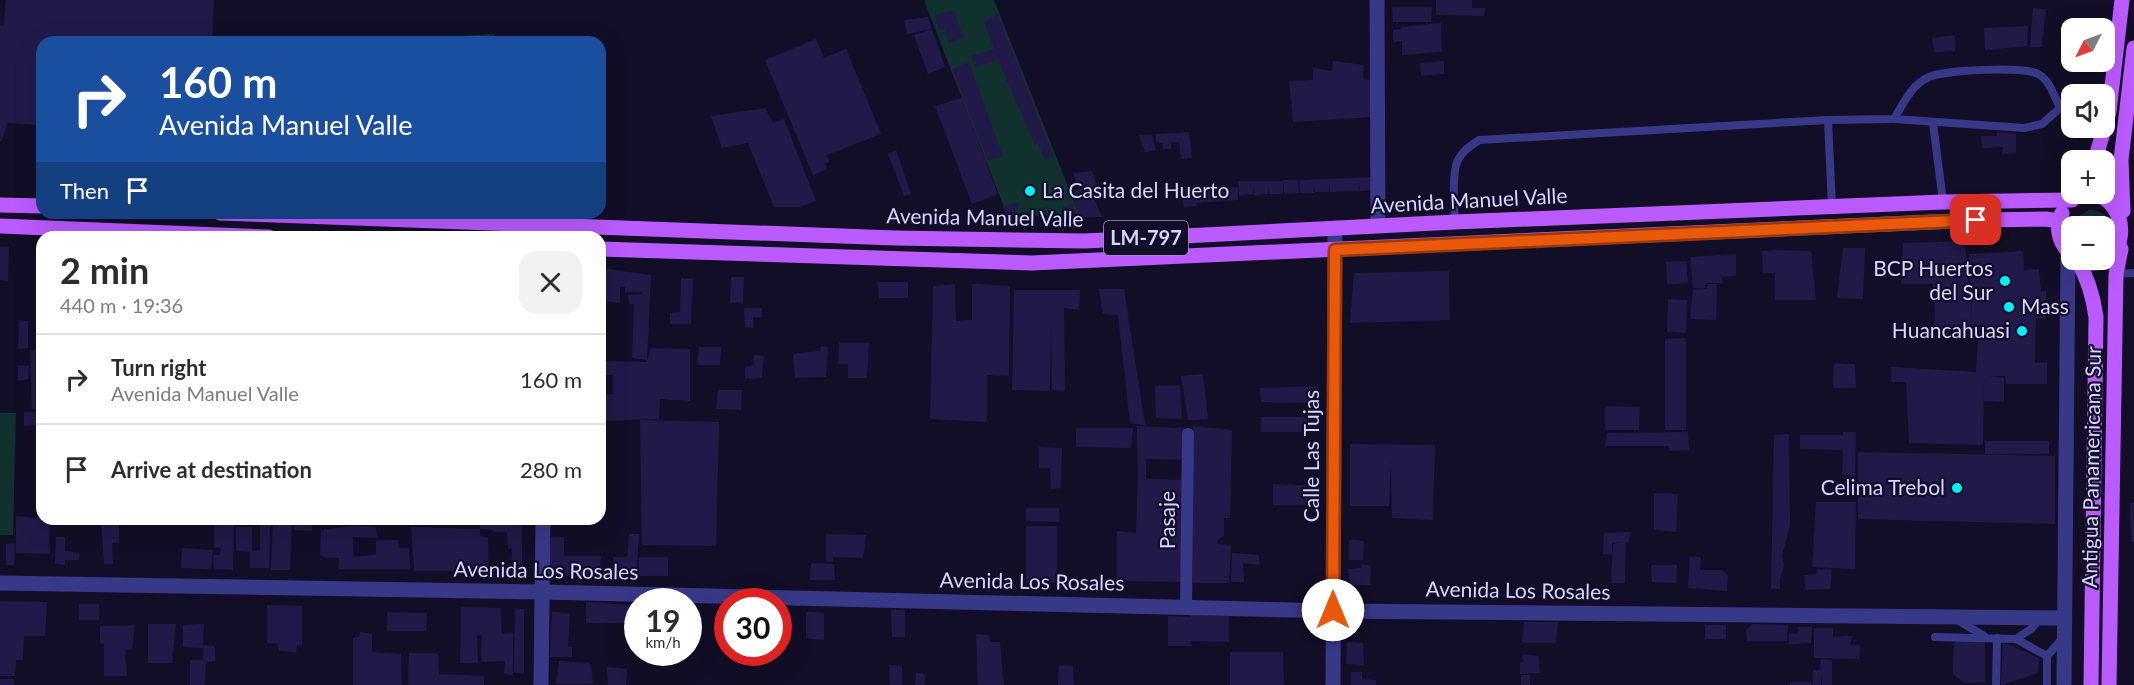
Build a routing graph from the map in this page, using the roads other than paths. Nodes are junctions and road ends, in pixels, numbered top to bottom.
1 (1377, 0) edge
2 (2122, 0) edge
3 (2134, 48) edge
4 (2111, 84) edge
5 (2060, 108) joint
6 (2115, 113) edge
7 (2125, 114) junction
8 (1894, 119) junction
9 (1828, 120) junction
10 (1933, 123) junction
11 (2061, 196) edge
12 (1943, 202) junction
13 (2070, 204) edge
14 (2115, 204) edge
15 (0, 205) edge
16 (36, 206) edge
17 (1832, 207) junction
18 (2123, 211) junction
19 (510, 219) edge
20 (2059, 221) junction
21 (1455, 222) junction
22 (0, 226) edge
23 (1378, 226) junction
24 (1335, 228) junction
25 (122, 231) edge
26 (545, 231) edge
27 (606, 232) edge
28 (2061, 239) edge
29 (606, 249) edge
30 (2121, 249) junction
31 (1335, 250) junction
32 (2115, 254) edge
33 (2073, 270) edge
34 (2081, 270) edge
35 (2134, 273) edge
36 (2116, 274) junction
37 (1188, 434) dead end
38 (543, 525) edge
39 (0, 583) edge
40 (543, 592) junction
41 (1186, 607) junction
42 (1333, 610) junction
43 (1952, 617) junction
44 (2042, 618) junction
45 (2063, 618) junction
46 (1935, 637) dead end
47 (1987, 638) junction
48 (1997, 638) junction
49 (2063, 638) junction
50 (2016, 639) junction
51 (2047, 656) junction
52 (541, 685) edge
53 (1333, 685) edge
54 (1996, 685) edge
55 (2047, 685) edge
56 (2064, 685) edge
57 (2091, 685) edge
58 (2109, 685) edge

1 - 23 street
2 - 4 main road
3 - 7 main road
5 - 8 lane
5 - 10 lane
6 - 7 lane
7 - 18 main road
8 - 9 lane
8 - 10 lane
9 - 17 lane
9 - 21 lane
10 - 12 lane
11 - 12 main road, Avenida Manuel Valle / LM-797
12 - 17 main road, Avenida Manuel Valle / LM-797
13 - 20 main road
14 - 18 main road, LM-797
15 - 16 main road
17 - 21 main road, Avenida Manuel Valle / LM-797
18 - 30 main road
19 - 26 main road, Avenida Manuel Valle / LM-797
20 - 28 main road
20 - 31 main road, Avenida Manuel Valle / LM-797
21 - 23 main road, Avenida Manuel Valle / LM-797
22 - 25 main road
23 - 24 main road, Avenida Manuel Valle / LM-797
24 - 27 main road, Avenida Manuel Valle / LM-797
24 - 31 street, Calle Las Tujas
29 - 31 main road, Avenida Manuel Valle / LM-797
30 - 32 main road
30 - 36 main road, Antigua Panamericana Sur
31 - 42 street, Calle Las Tujas
33 - 45 street, Antigua Panamericana Sur
34 - 57 main road, Antigua Panamericana Sur
35 - 36 lane
36 - 58 main road, Antigua Panamericana Sur
37 - 41 street, Pasaje
38 - 40 street
39 - 40 street, Avenida Los Rosales
40 - 41 street, Avenida Los Rosales
40 - 52 street
41 - 42 street, Avenida Los Rosales
42 - 43 street, Avenida Los Rosales
42 - 53 street, Calle Las Tujas
43 - 44 street, Avenida Los Rosales
43 - 47 lane
44 - 45 street, Avenida Los Rosales
44 - 50 lane
45 - 49 street, Antigua Panamericana Sur
46 - 47 lane
47 - 48 lane
48 - 50 lane
48 - 54 lane
49 - 51 lane
49 - 56 street, Antigua Panamericana Sur
50 - 51 lane
51 - 55 lane

